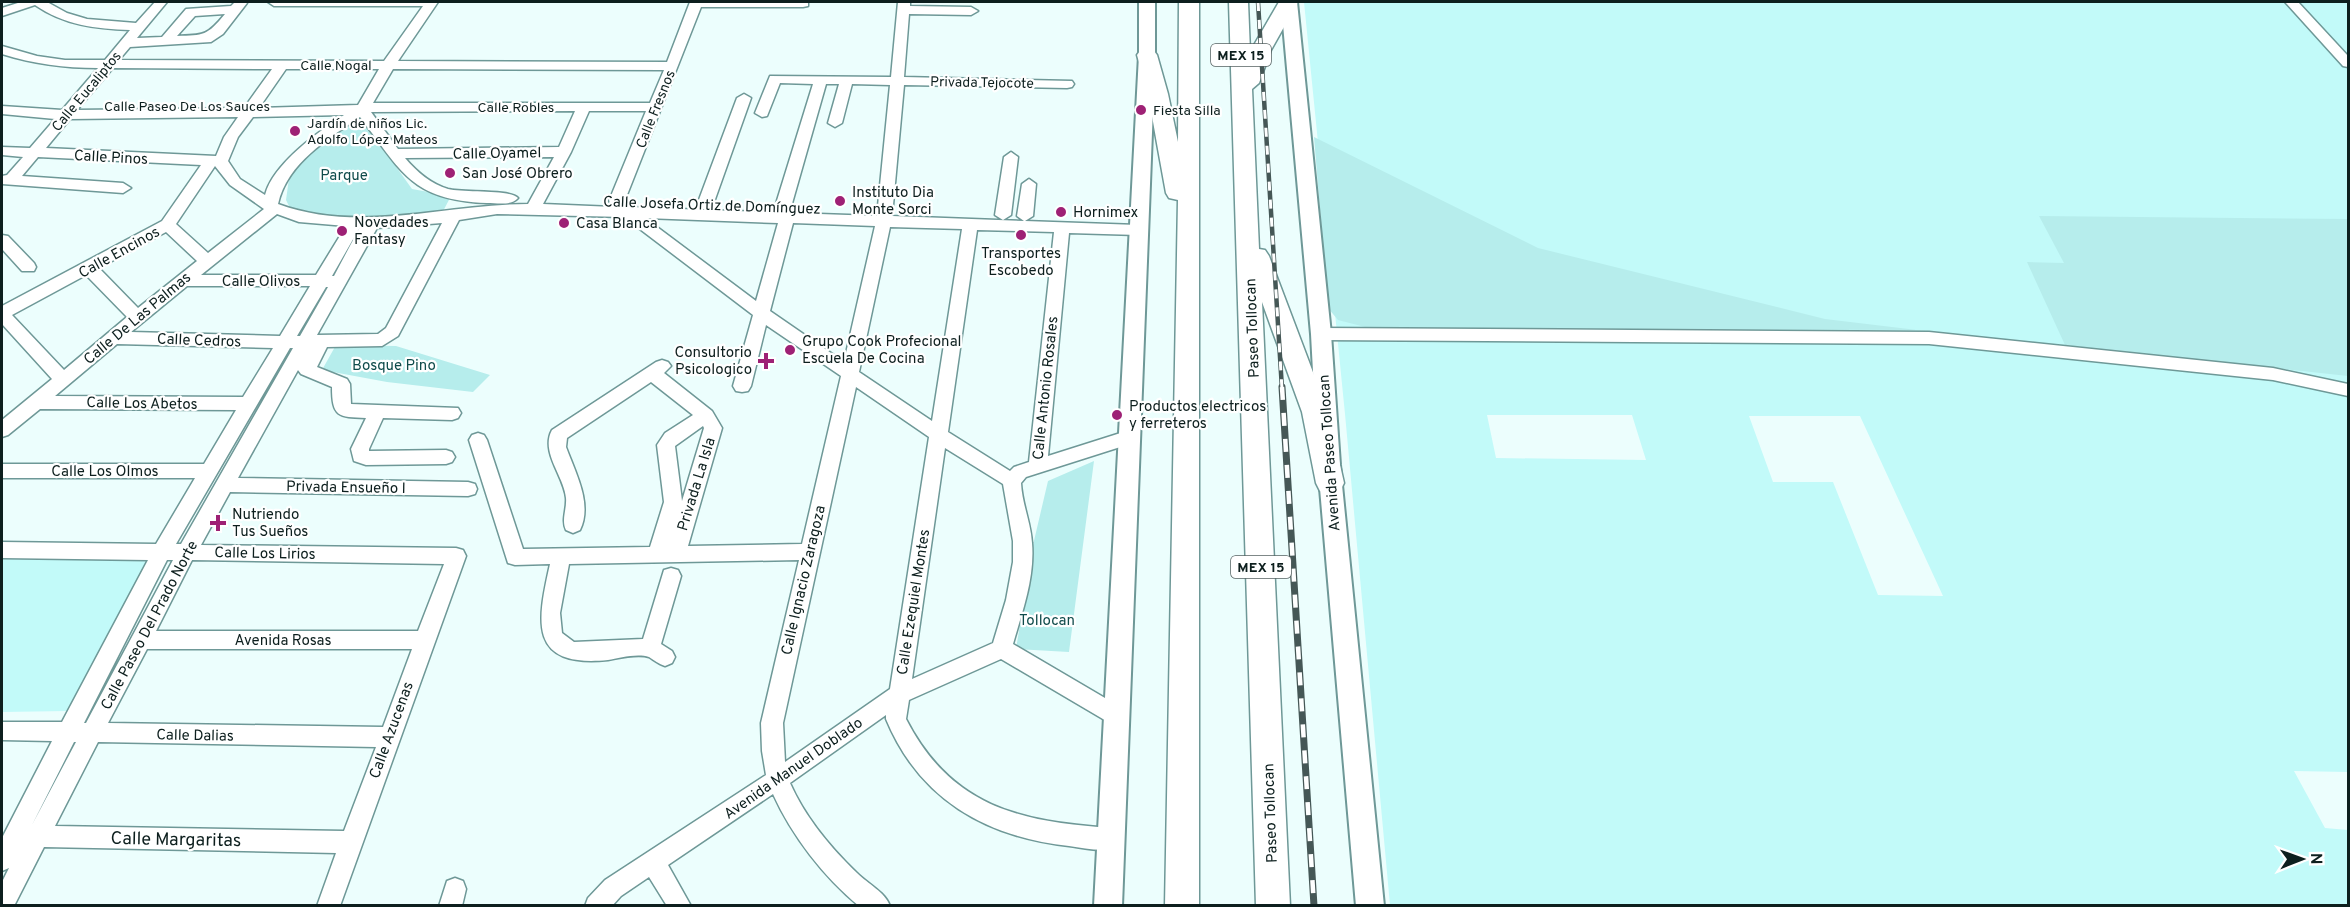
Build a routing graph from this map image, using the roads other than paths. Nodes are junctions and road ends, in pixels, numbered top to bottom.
1 (32, 2) edge
2 (39, 2) edge
3 (161, 2) edge
4 (274, 2) edge
5 (432, 2) edge
6 (696, 2) edge
7 (739, 2) edge
8 (1147, 2) edge
9 (1189, 2) edge
10 (1238, 2) edge
11 (1288, 2) edge
12 (2291, 2) edge
13 (803, 3) dead end
14 (904, 6) edge
15 (971, 11) dead end
16 (2, 12) edge
17 (140, 27) junction
18 (165, 42) junction
19 (127, 43) junction
20 (2, 50) edge
21 (1147, 55) junction
22 (2349, 63) edge
23 (109, 64) junction
24 (389, 64) junction
25 (282, 65) junction
26 (672, 66) junction
27 (821, 79) junction
28 (847, 80) junction
29 (897, 81) junction
30 (1067, 84) dead end
31 (744, 98) dead end
32 (2, 101) edge
33 (368, 107) junction
34 (584, 107) junction
35 (656, 107) junction
36 (1244, 108) junction
37 (250, 109) junction
38 (2, 110) edge
39 (68, 111) junction
40 (762, 113) dead end
41 (835, 123) dead end
42 (2, 151) edge
43 (564, 152) junction
44 (34, 153) junction
45 (393, 154) junction
46 (1011, 157) dead end
47 (216, 161) junction
48 (6, 180) edge
49 (1029, 184) dead end
50 (123, 188) dead end
51 (535, 204) junction
52 (705, 205) junction
53 (272, 207) junction
54 (622, 207) junction
55 (785, 212) junction
56 (1003, 215) junction
57 (885, 216) junction
58 (1026, 216) junction
59 (453, 217) junction
60 (363, 223) junction
61 (970, 224) junction
62 (167, 225) junction
63 (1138, 225) junction
64 (1062, 228) junction
65 (1248, 229) junction
66 (1189, 231) junction
67 (2, 240) edge
68 (207, 261) junction
69 (28, 267) dead end
70 (89, 268) junction
71 (183, 280) junction
72 (331, 281) junction
73 (2, 314) edge
74 (762, 314) junction
75 (138, 318) junction
76 (1321, 334) junction
77 (114, 338) junction
78 (284, 342) junction
79 (312, 342) junction
80 (849, 374) junction
81 (63, 380) junction
82 (742, 386) dead end
83 (2349, 390) edge
84 (37, 402) junction
85 (248, 404) junction
86 (452, 413) dead end
87 (377, 414) junction
88 (706, 416) junction
89 (2, 430) edge
90 (939, 435) junction
91 (1130, 437) junction
92 (478, 440) dead end
93 (446, 457) dead end
94 (1038, 466) junction
95 (2, 471) edge
96 (208, 471) junction
97 (1012, 481) junction
98 (1330, 483) junction
99 (225, 484) junction
100 (468, 489) dead end
101 (680, 509) junction
102 (573, 525) dead end
103 (2, 550) edge
104 (162, 551) junction
105 (187, 552) junction
106 (809, 552) junction
107 (667, 553) junction
108 (456, 556) joint
109 (561, 556) junction
110 (671, 576) dead end
111 (142, 640) junction
112 (424, 640) junction
113 (1001, 650) junction
114 (898, 695) junction
115 (1115, 715) junction
116 (2, 731) edge
117 (69, 733) junction
118 (92, 733) junction
119 (388, 737) junction
120 (778, 779) junction
121 (8, 836) edge
122 (38, 836) junction
123 (1112, 839) junction
124 (350, 842) junction
125 (2, 860) edge
126 (653, 862) junction
127 (2, 905) edge
128 (328, 906) edge
129 (596, 906) edge
130 (680, 906) edge
131 (879, 906) edge
132 (1108, 906) edge
133 (1182, 906) edge
134 (1273, 906) edge
135 (1370, 906) edge

1 - 16 street
2 - 17 street
3 - 17 street, Calle Eucaliptos
4 - 5 street
5 - 24 street
6 - 7 street
6 - 26 street, Calle Fresnos
7 - 13 street
8 - 21 main road
9 - 66 highway, MEX 15
10 - 36 highway, Paseo Tollocan / MEX 15
11 - 36 highway
11 - 76 main road, Avenida Paseo Tollocan
12 - 22 street
14 - 15 street
14 - 29 street, Calle Ignacio Zaragoza
17 - 19 street, Calle Eucaliptos
18 - 18 street
18 - 19 street
19 - 23 street, Calle Eucaliptos
20 - 23 street, Calle Nogal
21 - 63 main road
21 - 66 highway
23 - 25 street, Calle Nogal
23 - 39 street, Calle Eucaliptos
24 - 25 street, Calle Nogal
24 - 26 street, Calle Nogal
24 - 33 street
25 - 37 street, Calle Encinos
26 - 35 street, Calle Fresnos
27 - 28 street, Privada Tejocote
27 - 40 street, Privada Tejocote
27 - 55 street
28 - 29 street, Privada Tejocote
28 - 41 street
29 - 30 street, Privada Tejocote
29 - 57 street, Calle Ignacio Zaragoza
31 - 52 street
32 - 39 street, Calle Paseo De Los Sauces
33 - 34 street, Calle Robles
33 - 37 street, Calle Paseo De Los Sauces
33 - 45 street
33 - 53 street
34 - 35 street, Calle Robles
34 - 43 street
35 - 54 street, Calle Fresnos
36 - 65 highway, Paseo Tollocan / MEX 15
37 - 39 street, Calle Paseo De Los Sauces
37 - 47 street, Calle Encinos
38 - 39 street, Calle Paseo De Los Sauces
39 - 44 street, Calle Eucaliptos
42 - 44 street, Calle Pinos
43 - 45 street, Calle Oyamel
43 - 51 street
44 - 47 street, Calle Pinos
44 - 48 street, Calle Eucaliptos
45 - 51 street
46 - 56 street
47 - 53 street, Calle Josefa Ortiz de Domínguez
47 - 62 street, Calle Encinos
48 - 50 street
49 - 58 street
51 - 54 street, Calle Josefa Ortiz de Domínguez
51 - 59 street, Calle Josefa Ortiz de Domínguez
52 - 54 street, Calle Josefa Ortiz de Domínguez
52 - 55 street, Calle Josefa Ortiz de Domínguez
53 - 60 street, Calle Josefa Ortiz de Domínguez
53 - 68 street, Calle De Las Palmas
54 - 55 street, Calle Josefa Ortiz de Domínguez
54 - 74 street
55 - 57 street, Calle Josefa Ortiz de Domínguez
55 - 74 street
56 - 57 street, Calle Josefa Ortiz de Domínguez
56 - 58 street, Calle Josefa Ortiz de Domínguez
57 - 61 street, Calle Josefa Ortiz de Domínguez
57 - 80 street, Calle Ignacio Zaragoza
58 - 63 street, Calle Josefa Ortiz de Domínguez
59 - 60 street, Calle Josefa Ortiz de Domínguez
59 - 79 street, Calle Cedros
60 - 72 street, Calle Paseo Del Prado Norte
61 - 64 street, Calle Josefa Ortiz de Domínguez
61 - 90 street, Calle Ezequiel Montes
62 - 68 street, Calle Olivos
62 - 70 street, Calle Encinos
63 - 64 street, Calle Josefa Ortiz de Domínguez
63 - 91 main road
64 - 94 street, Calle Antonio Rosales
65 - 98 highway
65 - 134 highway, Paseo Tollocan / MEX 15
66 - 133 highway, MEX 15
67 - 69 street
68 - 71 street, Calle De Las Palmas
70 - 73 street, Calle Encinos
70 - 75 street
71 - 72 street, Calle Olivos
71 - 75 street, Calle De Las Palmas
72 - 78 street, Calle Paseo Del Prado Norte
72 - 79 street, Calle Paseo Del Prado Norte
73 - 81 street
74 - 80 street
74 - 82 street
75 - 77 street, Calle De Las Palmas
76 - 83 street
76 - 98 main road, Avenida Paseo Tollocan
77 - 78 street, Calle Cedros
77 - 81 street, Calle De Las Palmas
78 - 79 street, Calle Cedros
78 - 85 street, Calle Paseo Del Prado Norte
79 - 87 street
79 - 99 street, Calle Paseo Del Prado Norte
80 - 90 street
80 - 106 street, Calle Ignacio Zaragoza
81 - 84 street, Calle De Las Palmas
84 - 85 street, Calle Los Abetos
84 - 89 street, Calle De Las Palmas
85 - 96 street, Calle Paseo Del Prado Norte
86 - 87 street
87 - 93 street
88 - 101 street, Privada La Isla
88 - 101 street, Privada La Isla
88 - 102 street, Privada La Isla
90 - 97 street
90 - 114 street, Calle Ezequiel Montes
91 - 94 street
91 - 115 main road
92 - 109 street
94 - 97 street, Calle Antonio Rosales
95 - 96 street, Calle Los Olmos
96 - 104 street, Calle Paseo Del Prado Norte
97 - 113 street
98 - 135 main road, Avenida Paseo Tollocan
99 - 100 street, Privada Ensueño I
99 - 105 street, Calle Paseo Del Prado Norte
101 - 107 street, Privada La Isla
103 - 104 street, Calle Los Lirios
104 - 105 street, Calle Los Lirios
104 - 117 street, Calle Paseo Del Prado Norte
105 - 108 street, Calle Los Lirios
105 - 111 street, Calle Paseo Del Prado Norte
106 - 107 street
106 - 120 street, Calle Ignacio Zaragoza
107 - 109 street
108 - 112 street, Calle Azucenas
109 - 110 street
111 - 112 street, Avenida Rosas
111 - 118 street, Calle Paseo Del Prado Norte
112 - 119 street, Calle Azucenas
113 - 114 street, Avenida Manuel Doblado
113 - 115 street
114 - 120 street, Avenida Manuel Doblado
114 - 123 street, Calle Ezequiel Montes
115 - 123 main road
116 - 117 street, Calle Dalias
117 - 118 street, Calle Dalias
117 - 121 street, Calle Paseo Del Prado Norte
118 - 119 street, Calle Dalias
118 - 122 street, Calle Paseo Del Prado Norte
119 - 124 street, Calle Azucenas
120 - 126 street, Avenida Manuel Doblado
120 - 131 street, Calle Ignacio Zaragoza
121 - 122 street, Calle Margaritas
121 - 125 street, Calle Paseo Del Prado Norte
122 - 124 street, Calle Margaritas
122 - 127 street, Calle Paseo Del Prado Norte
123 - 132 main road
124 - 128 street, Calle Azucenas
126 - 129 street, Avenida Manuel Doblado
126 - 130 street

